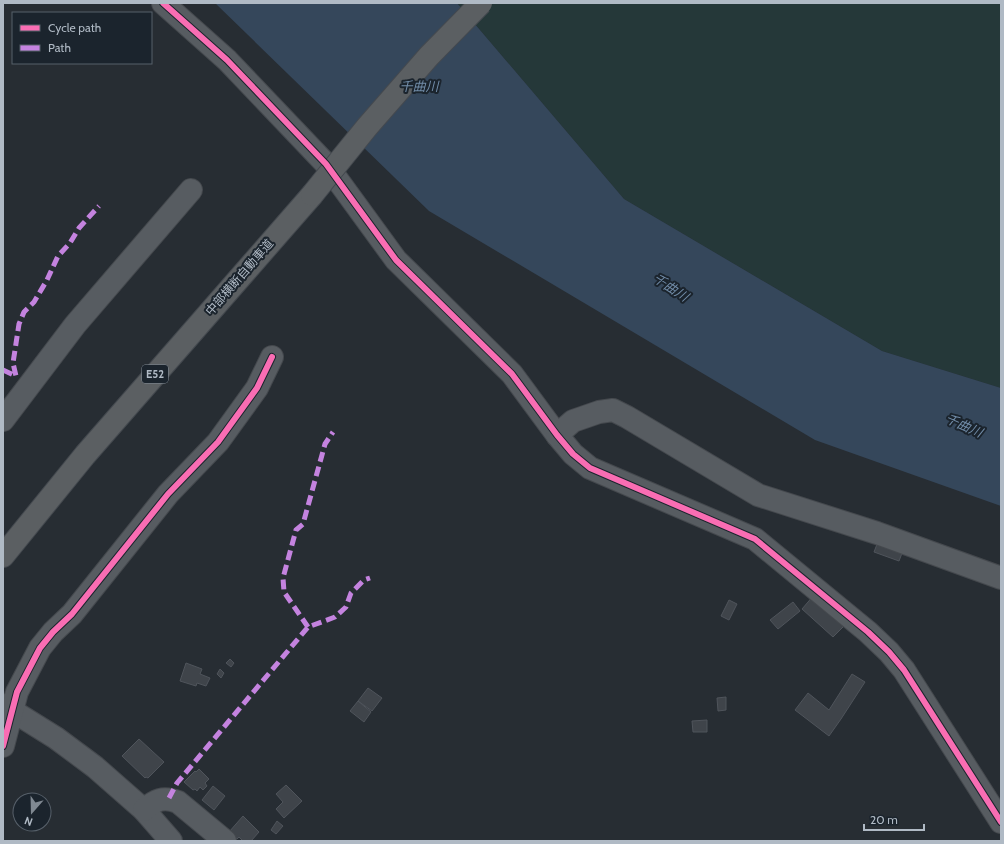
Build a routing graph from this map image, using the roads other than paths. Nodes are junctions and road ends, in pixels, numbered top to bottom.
1 (163, 3) edge
2 (481, 3) edge
3 (191, 190) dead end
4 (272, 357) dead end
5 (3, 420) edge
6 (556, 435) junction
7 (3, 556) edge
8 (1001, 578) edge
9 (8, 709) edge
10 (3, 746) edge
11 (144, 810) junction
12 (1001, 822) edge
13 (171, 841) edge
14 (225, 841) edge

1 - 6 street
2 - 7 highway, 中部横断自動車道 / E52, bridge
3 - 5 street
4 - 9 street
6 - 8 street
6 - 12 street
9 - 10 street
9 - 11 street
11 - 13 street
11 - 14 street

